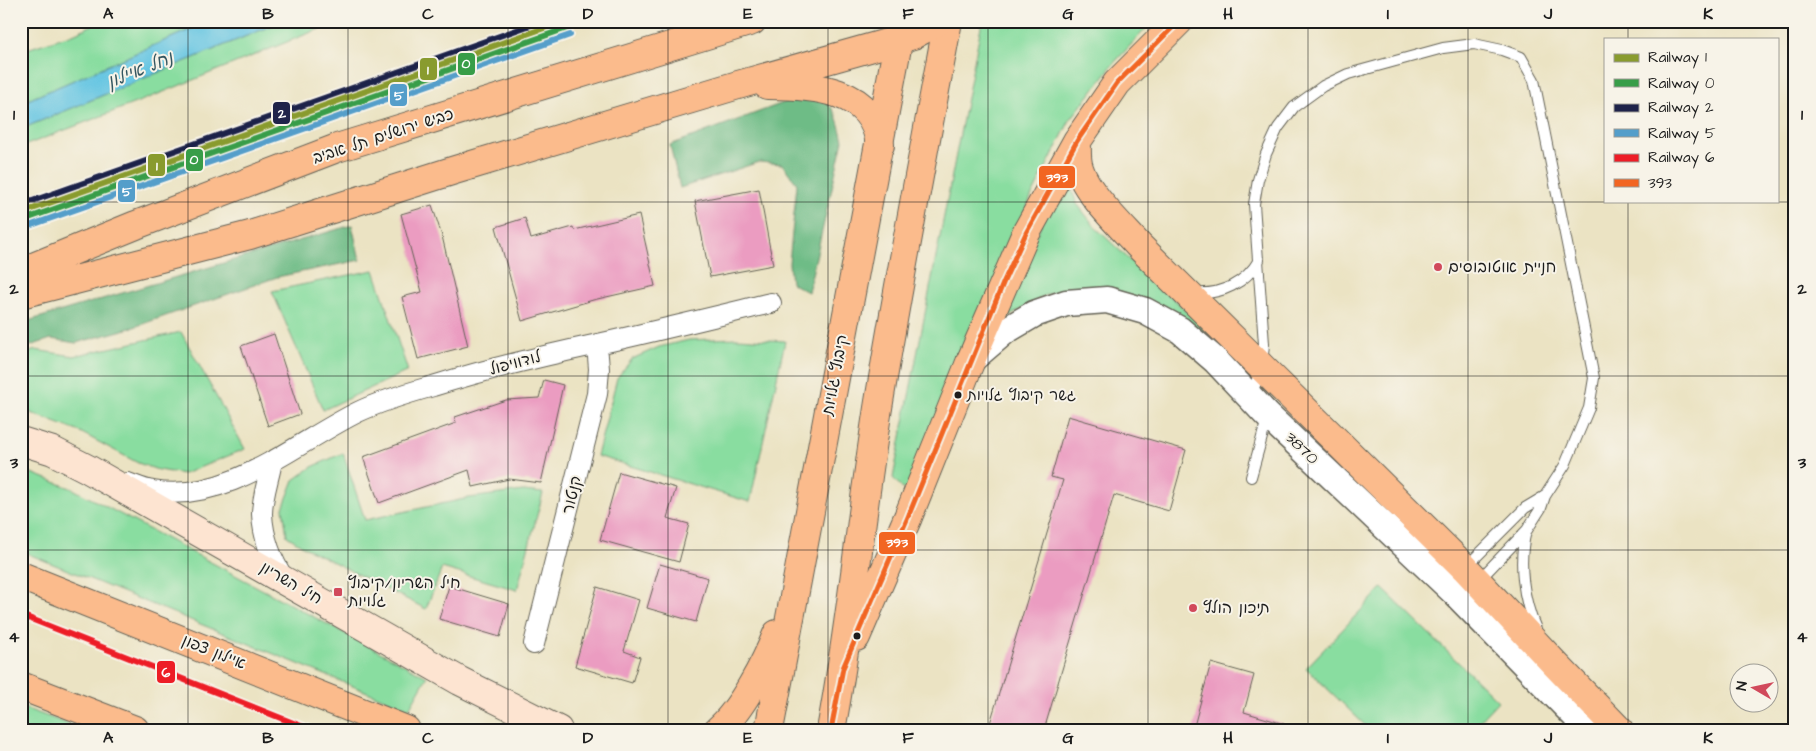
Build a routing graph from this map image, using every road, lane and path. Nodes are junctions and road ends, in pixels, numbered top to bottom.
1 (752, 21) edge
2 (939, 21) edge
3 (948, 21) edge
4 (1179, 21) edge
5 (900, 30) edge
6 (738, 85) junction
7 (1077, 141) junction
8 (880, 145) junction
9 (1259, 260) junction
10 (21, 272) edge
11 (1186, 293) junction
12 (21, 294) edge
13 (771, 303) dead end
14 (597, 344) junction
15 (971, 360) junction
16 (1262, 366) junction
17 (1259, 406) junction
18 (21, 441) edge
19 (272, 461) junction
20 (96, 474) junction
21 (1251, 477) dead end
22 (1545, 496) junction
23 (1526, 530) junction
24 (800, 569) junction
25 (21, 576) edge
26 (285, 580) junction
27 (1464, 582) junction
28 (534, 644) dead end
29 (1554, 663) junction
30 (843, 668) junction
31 (21, 686) edge
32 (135, 730) edge
33 (406, 730) edge
34 (558, 730) edge
35 (718, 730) edge
36 (769, 730) edge
37 (831, 730) edge
38 (1590, 730) edge
39 (1619, 730) edge

1 - 10 main road, כביש ירושלים תל אביב
2 - 5 main road
3 - 30 main road
4 - 7 main road
5 - 6 main road
5 - 8 main road, קיבוץ גלויות
6 - 8 main road
6 - 12 main road
7 - 11 main road
7 - 15 main road
8 - 24 main road, קיבוץ גלויות
9 - 11 lane
9 - 16 lane
9 - 22 lane
11 - 16 main road
13 - 14 street, לודוויפול
14 - 19 street, לודוויפול
14 - 28 street, קנטור
15 - 17 street, 3870
15 - 30 main road
16 - 17 lane
16 - 27 main road
17 - 21 lane
17 - 27 street, 3870
18 - 20 main road, חיל השריון
19 - 20 street, לודוויפול
19 - 26 street
20 - 26 main road, חיל השריון
22 - 23 lane
22 - 27 lane
23 - 27 lane
23 - 29 lane
24 - 35 main road
24 - 36 main road, קיבוץ גלויות
25 - 33 main road, איילון צפון
26 - 34 main road, חיל השריון
27 - 29 main road
27 - 38 street, 3870
29 - 39 main road
30 - 37 main road
31 - 32 main road

